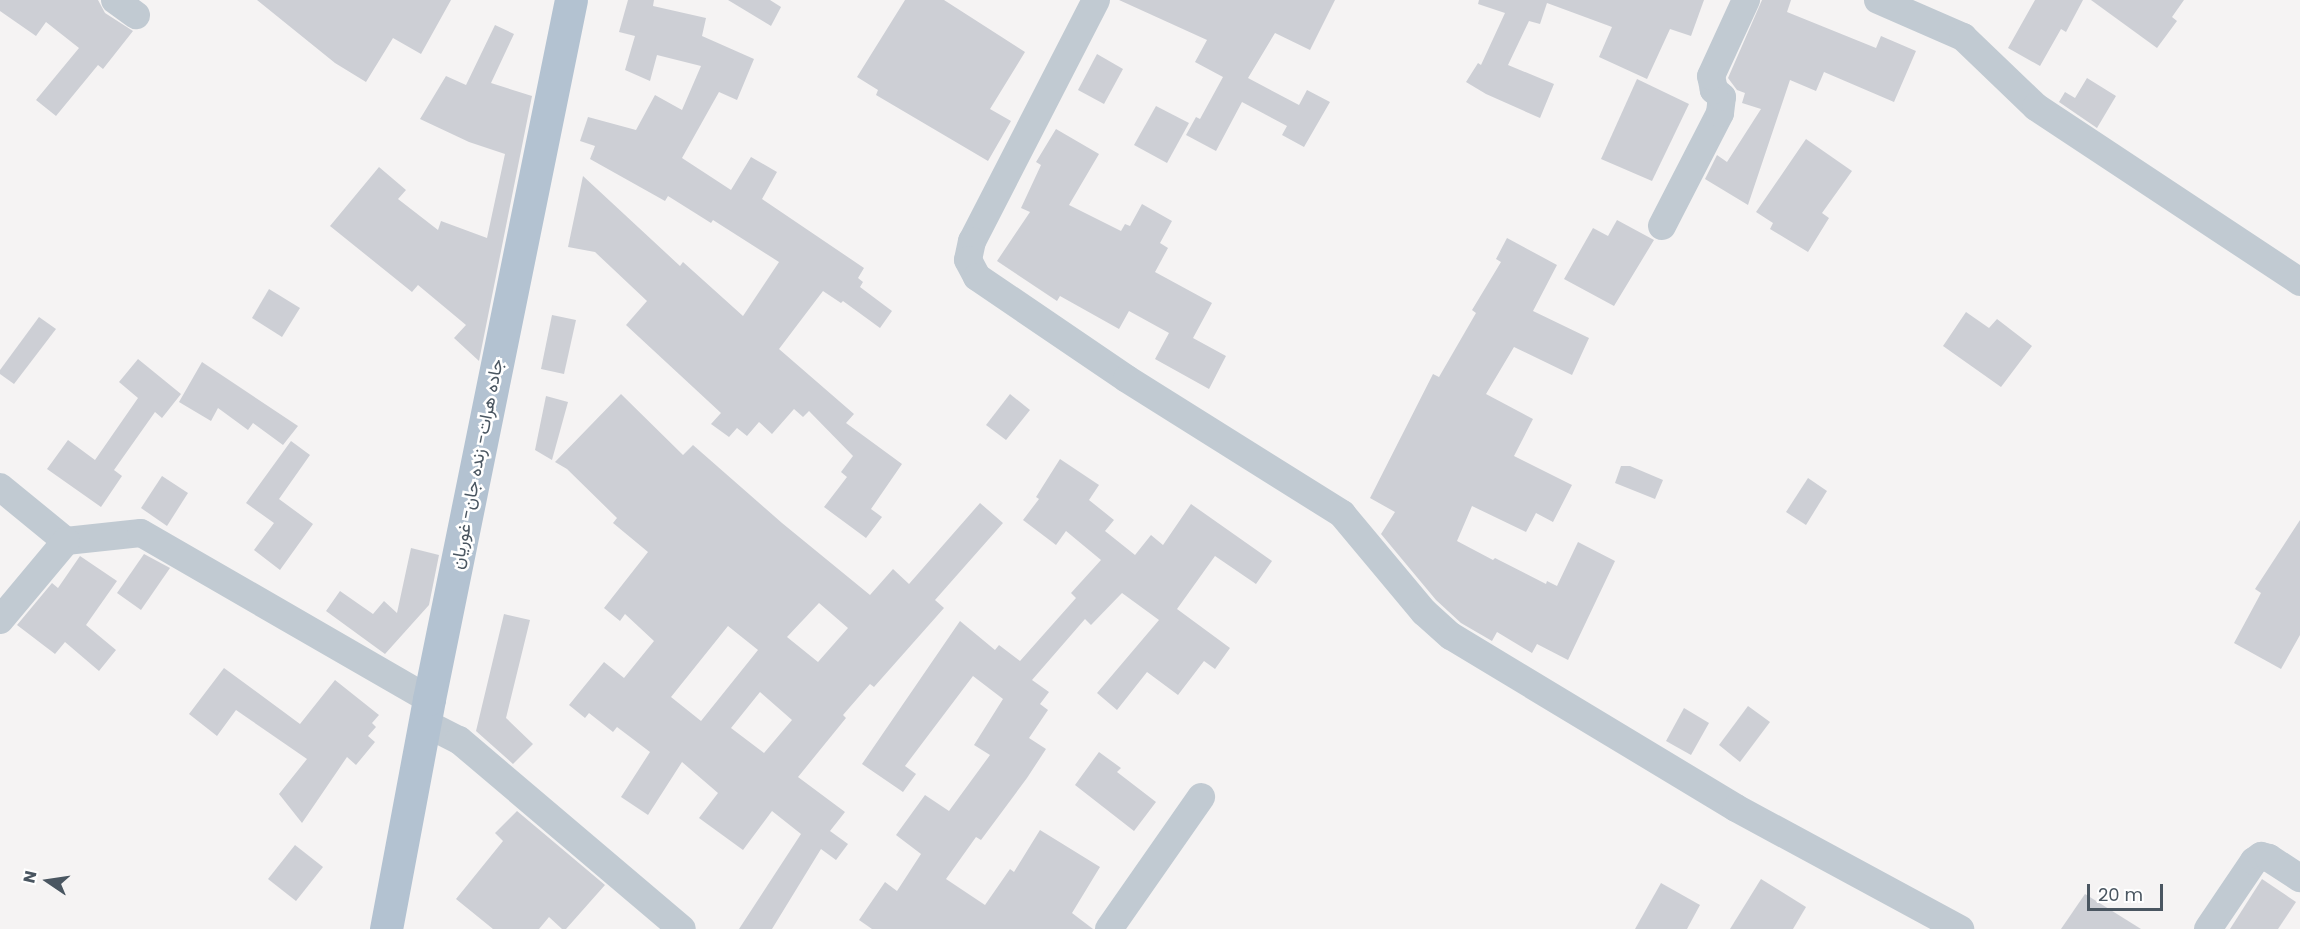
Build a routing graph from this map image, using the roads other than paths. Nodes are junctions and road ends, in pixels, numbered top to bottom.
1 (571, 0) edge
2 (1096, 0) edge
3 (1746, 0) edge
4 (1878, 0) edge
5 (1662, 226) dead end
6 (2300, 282) edge
7 (0, 487) edge
8 (66, 541) junction
9 (0, 620) edge
10 (427, 711) junction
11 (1201, 797) dead end
12 (2300, 878) edge
13 (386, 929) edge
14 (682, 929) edge
15 (1109, 929) edge
16 (1960, 929) edge
17 (2208, 929) edge

1 - 10 main road, جاده هرات- زنده جان- غوریان
2 - 16 street
3 - 5 street
4 - 6 street
7 - 8 street
8 - 9 street
8 - 10 street
10 - 13 main road, جاده هرات- زنده جان- غوریان
10 - 14 street
11 - 15 street
12 - 17 street

